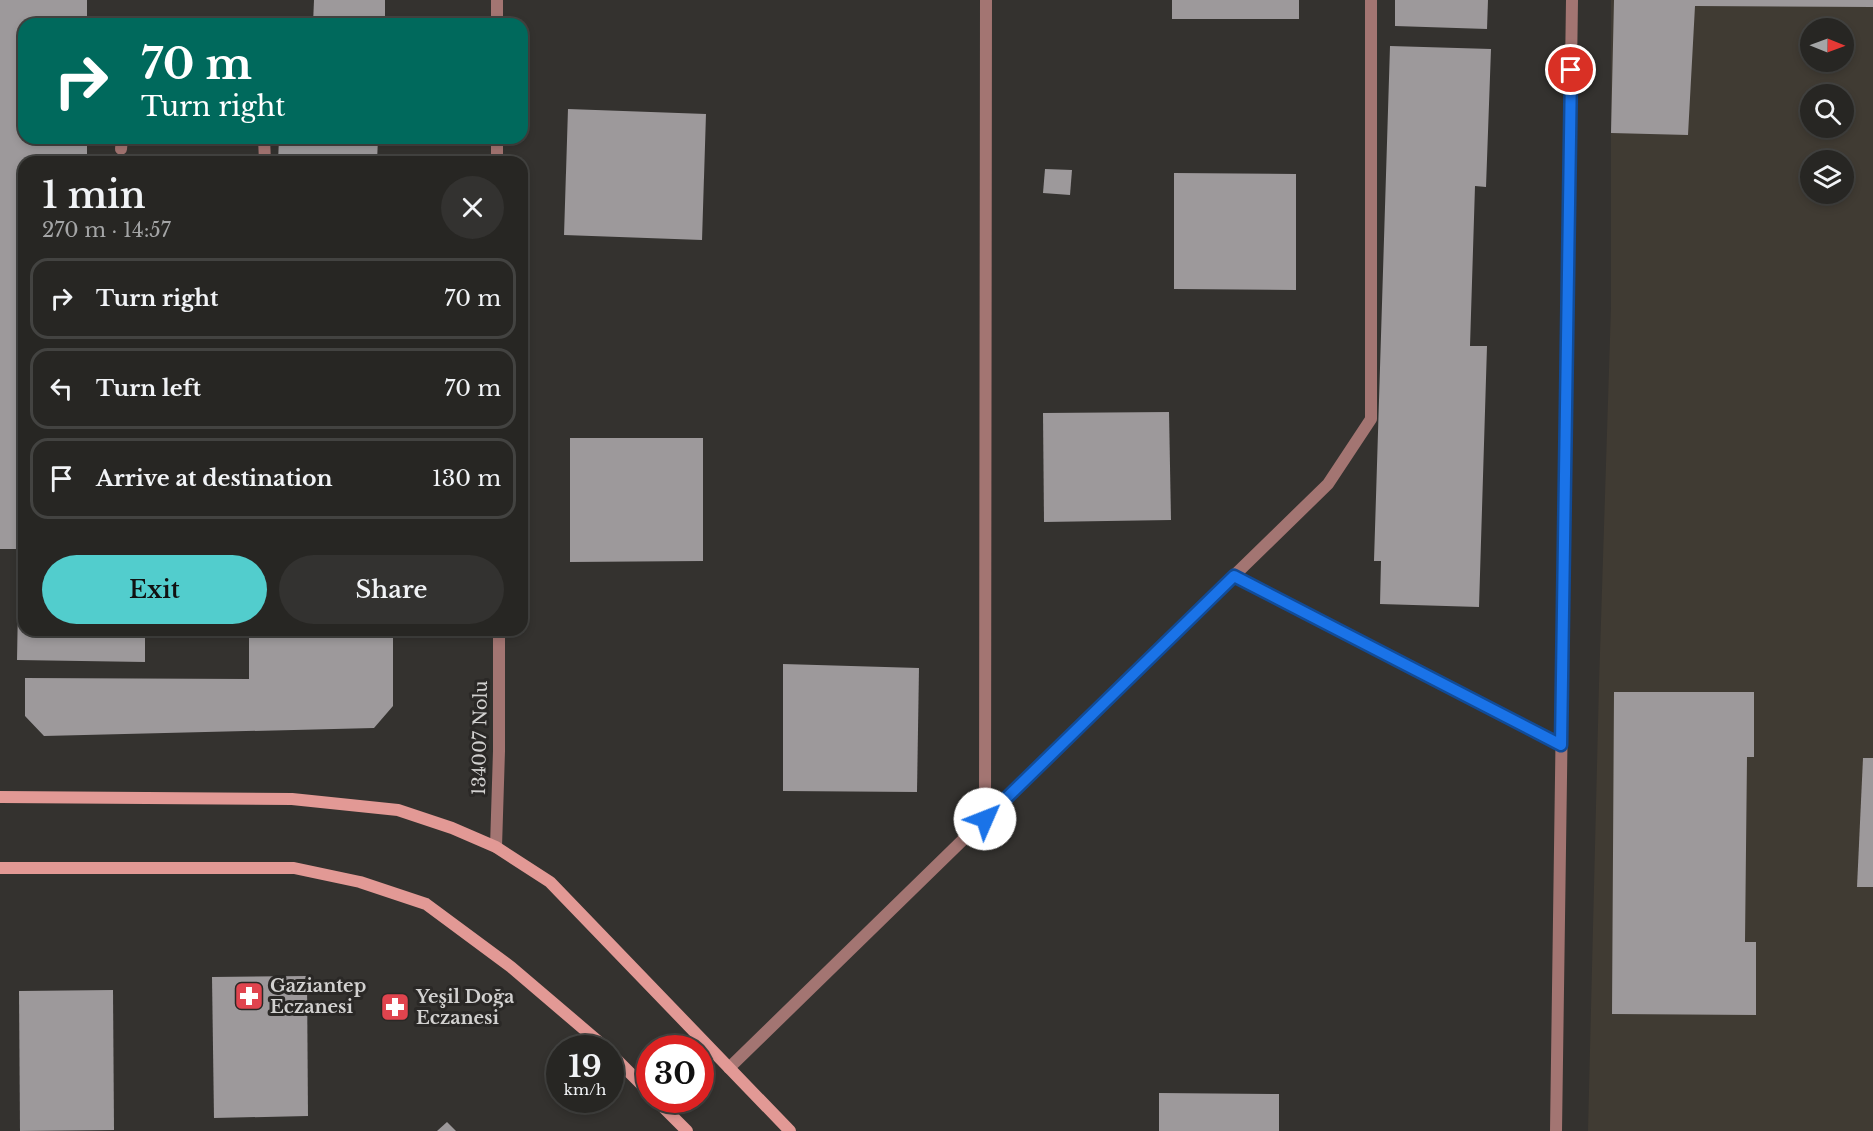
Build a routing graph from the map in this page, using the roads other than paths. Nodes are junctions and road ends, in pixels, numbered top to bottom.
1 (497, 0) edge
2 (986, 0) edge
3 (1371, 0) edge
4 (1572, 0) edge
5 (497, 18) edge
6 (1234, 576) junction
7 (499, 636) edge
8 (1561, 745) junction
9 (0, 797) edge
10 (985, 819) junction
11 (496, 847) junction
12 (0, 868) edge
13 (591, 1035) edge
14 (624, 1067) edge
15 (729, 1068) junction
16 (636, 1079) edge
17 (669, 1113) edge
18 (687, 1131) edge
19 (790, 1131) edge
20 (1556, 1131) edge

1 - 5 street
2 - 10 street
3 - 6 street
4 - 8 street
6 - 8 street
6 - 10 street
7 - 11 street, 134007 Nolu
8 - 20 street
9 - 11 main road
10 - 15 street
11 - 15 main road
12 - 13 main road
14 - 16 main road
15 - 19 main road
17 - 18 main road

